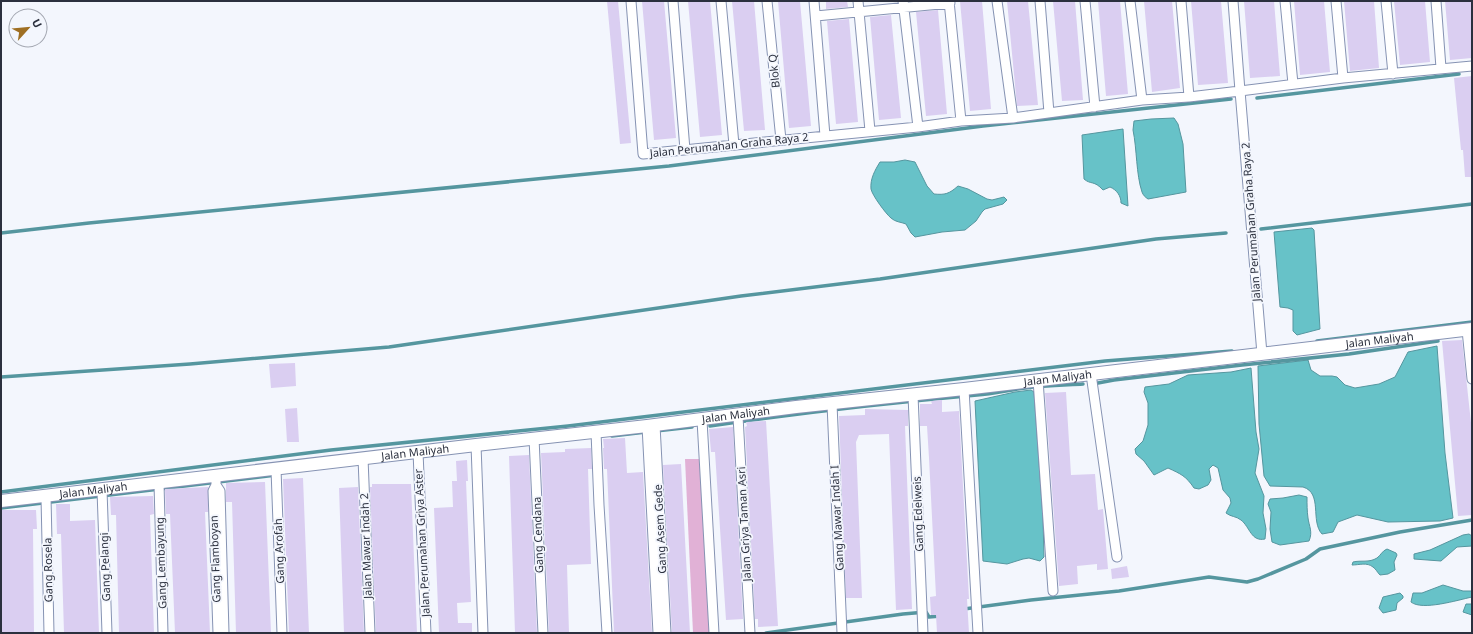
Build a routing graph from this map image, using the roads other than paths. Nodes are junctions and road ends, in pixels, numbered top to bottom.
1 (630, 1) edge
2 (673, 1) edge
3 (721, 1) edge
4 (767, 1) edge
5 (814, 1) edge
6 (858, 1) edge
7 (997, 1) edge
8 (1040, 1) edge
9 (1085, 1) edge
10 (1130, 1) edge
11 (1181, 1) edge
12 (1233, 1) edge
13 (1285, 1) edge
14 (1336, 1) edge
15 (1386, 1) edge
16 (1436, 1) edge
17 (950, 2) edge
18 (904, 4) edge
19 (859, 11) junction
20 (816, 16) junction
21 (1472, 66) edge
22 (1441, 68) junction
23 (1393, 74) junction
24 (1343, 78) junction
25 (1293, 84) junction
26 (1241, 94) junction
27 (1189, 97) junction
28 (1142, 100) junction
29 (1095, 107) junction
30 (1049, 113) junction
31 (1013, 118) junction
32 (961, 121) junction
33 (918, 126) junction
34 (870, 131) junction
35 (825, 136) junction
36 (781, 140) junction
37 (734, 145) junction
38 (685, 150) junction
39 (1469, 331) edge
40 (1262, 354) junction
41 (1091, 374) junction
42 (1472, 379) edge
43 (1038, 385) junction
44 (964, 395) junction
45 (914, 400) junction
46 (832, 409) junction
47 (739, 420) junction
48 (702, 424) junction
49 (651, 431) junction
50 (596, 436) junction
51 (534, 442) junction
52 (476, 444) junction
53 (418, 457) junction
54 (363, 463) junction
55 (276, 474) junction
56 (216, 481) junction
57 (159, 487) junction
58 (100, 495) junction
59 (1, 501) edge
60 (43, 502) junction
61 (1117, 557) dead end
62 (1053, 592) dead end
63 (842, 626) edge
64 (750, 631) edge
65 (43, 633) edge
66 (49, 633) edge
67 (102, 633) edge
68 (107, 633) edge
69 (163, 633) edge
70 (218, 633) edge
71 (224, 633) edge
72 (282, 633) edge
73 (370, 633) edge
74 (426, 633) edge
75 (483, 633) edge
76 (543, 633) edge
77 (607, 633) edge
78 (658, 633) edge
79 (666, 633) edge
80 (714, 633) edge
81 (923, 633) edge
82 (978, 633) edge

1 - 38 street, Jalan Perumahan Graha Raya 2
2 - 38 street
3 - 37 street
4 - 36 street, Blok Q
5 - 20 street, Jalan Perumahan Graha Raya 2
6 - 19 street
7 - 31 street
8 - 30 street
9 - 29 street
10 - 28 street
11 - 27 street
12 - 26 street, Jalan Perumahan Graha Raya 2
13 - 25 street
14 - 24 street
15 - 23 street
16 - 22 street
17 - 18 street
17 - 32 street
18 - 19 street
18 - 33 street
19 - 20 street
19 - 34 street
20 - 35 street, Jalan Perumahan Graha Raya 2
21 - 22 street, Jalan Perumahan Graha Raya 2
22 - 23 street, Jalan Perumahan Graha Raya 2
23 - 24 street, Jalan Perumahan Graha Raya 2
24 - 25 street, Jalan Perumahan Graha Raya 2
25 - 26 street, Jalan Perumahan Graha Raya 2
26 - 27 street, Jalan Perumahan Graha Raya 2
26 - 40 street, Jalan Perumahan Graha Raya 2
27 - 28 street, Jalan Perumahan Graha Raya 2
28 - 29 street, Jalan Perumahan Graha Raya 2
29 - 30 street, Jalan Perumahan Graha Raya 2
30 - 31 street, Jalan Perumahan Graha Raya 2
31 - 32 street, Jalan Perumahan Graha Raya 2
32 - 33 street, Jalan Perumahan Graha Raya 2
33 - 34 street, Jalan Perumahan Graha Raya 2
34 - 35 street, Jalan Perumahan Graha Raya 2
35 - 36 street, Jalan Perumahan Graha Raya 2
36 - 37 street, Jalan Perumahan Graha Raya 2
37 - 38 street, Jalan Perumahan Graha Raya 2
39 - 40 street, Jalan Maliyah
39 - 42 street
40 - 41 street, Jalan Maliyah
41 - 43 street, Jalan Maliyah
41 - 61 street
43 - 44 street, Jalan Maliyah
43 - 62 street
44 - 45 street, Jalan Maliyah
44 - 82 street
45 - 46 street, Jalan Maliyah
45 - 81 street, Gang Edelweis
46 - 47 street, Jalan Maliyah
46 - 63 street, Gang Mawar Indah I
47 - 48 street, Jalan Maliyah
47 - 64 street, Jalan Griya Taman Asri
48 - 49 street, Jalan Maliyah
48 - 80 street
49 - 50 street, Jalan Maliyah
49 - 78 street, Gang Asem Gede
49 - 79 street, Gang Asem Gede
50 - 51 street, Jalan Maliyah
50 - 77 street
51 - 52 street, Jalan Maliyah
51 - 76 street, Gang Cendana
52 - 53 street, Jalan Maliyah
52 - 75 street
53 - 54 street, Jalan Maliyah
53 - 74 street, Jalan Perumahan Griya Aster
54 - 55 street, Jalan Maliyah
54 - 73 street, Jalan Mawar Indah 2
55 - 56 street, Jalan Maliyah
55 - 72 street, Gang Arofah
56 - 57 street, Jalan Maliyah
56 - 70 street, Gang Flamboyan
56 - 71 street
57 - 58 street, Jalan Maliyah
57 - 69 street, Gang Lembayung
58 - 60 street, Jalan Maliyah
58 - 67 street, Gang Pelangi
58 - 68 street, Gang Pelangi
59 - 60 street, Jalan Maliyah
60 - 65 street, Gang Rosela
60 - 66 street, Gang Rosela

